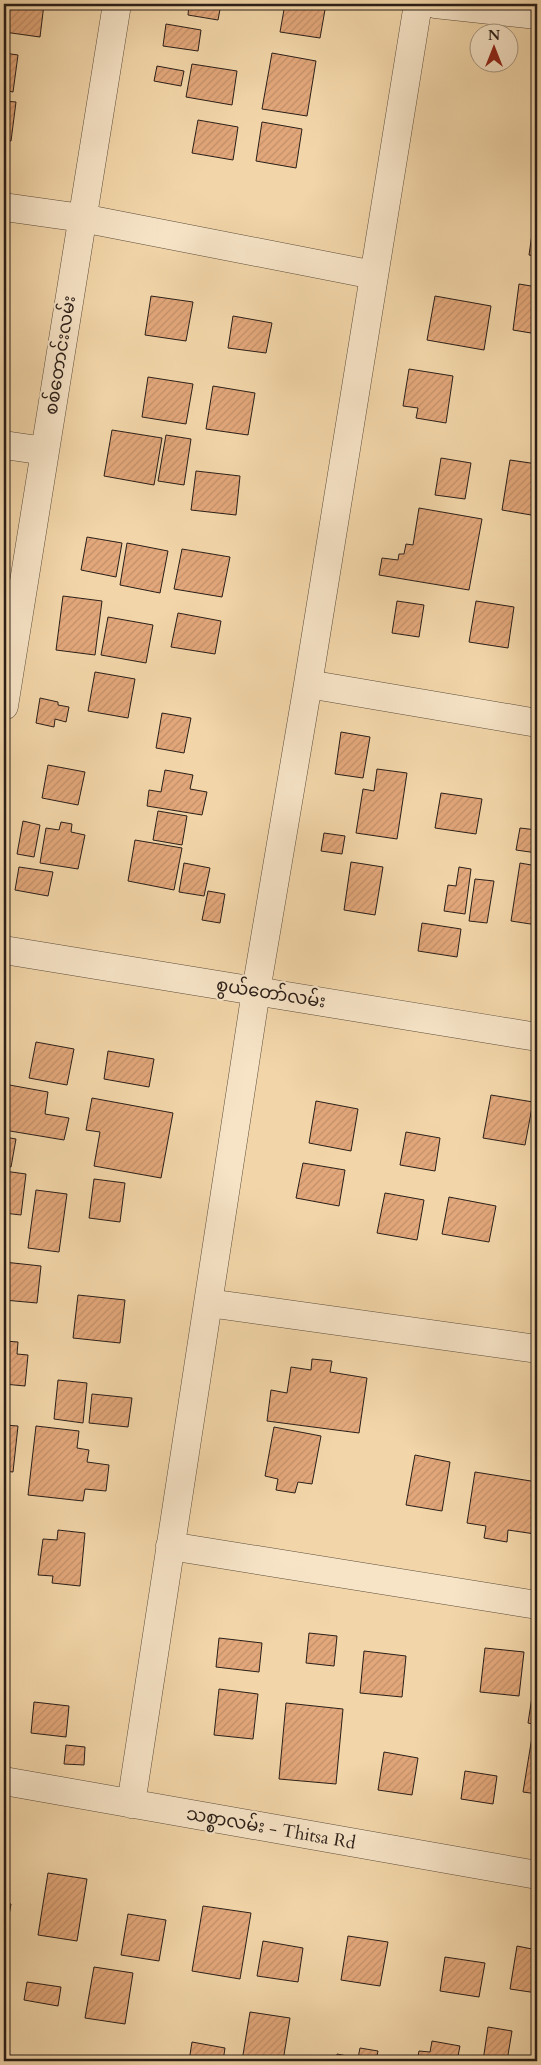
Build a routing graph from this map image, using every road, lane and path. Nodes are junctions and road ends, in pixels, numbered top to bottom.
1 (117, 4) edge
2 (418, 4) edge
3 (435, 4) edge
4 (537, 15) edge
5 (4, 206) edge
6 (82, 218) junction
7 (374, 275) junction
8 (4, 445) edge
9 (45, 451) junction
10 (308, 684) junction
11 (4, 706) edge
12 (537, 723) edge
13 (4, 950) edge
14 (256, 991) junction
15 (537, 1037) edge
16 (208, 1303) junction
17 (537, 1349) edge
18 (170, 1546) junction
19 (537, 1605) edge
20 (4, 1781) edge
21 (131, 1804) junction
22 (537, 1875) edge

1 - 6 street, စစ်တောင်းလမ်း
2 - 7 street
3 - 4 street
5 - 6 street
6 - 7 street
6 - 9 street, စစ်တောင်းလမ်း
7 - 10 street
8 - 9 street
9 - 11 street, စစ်တောင်းလမ်း
10 - 12 street
10 - 14 street
13 - 14 street, စွယ်တော်လမ်း
14 - 15 street, စွယ်တော်လမ်း
14 - 16 street
16 - 17 street
16 - 18 street
18 - 19 street
18 - 21 street
20 - 21 street, သစ္စာလမ်း - Thitsa Rd
21 - 22 street, သစ္စာလမ်း - Thitsa Rd

